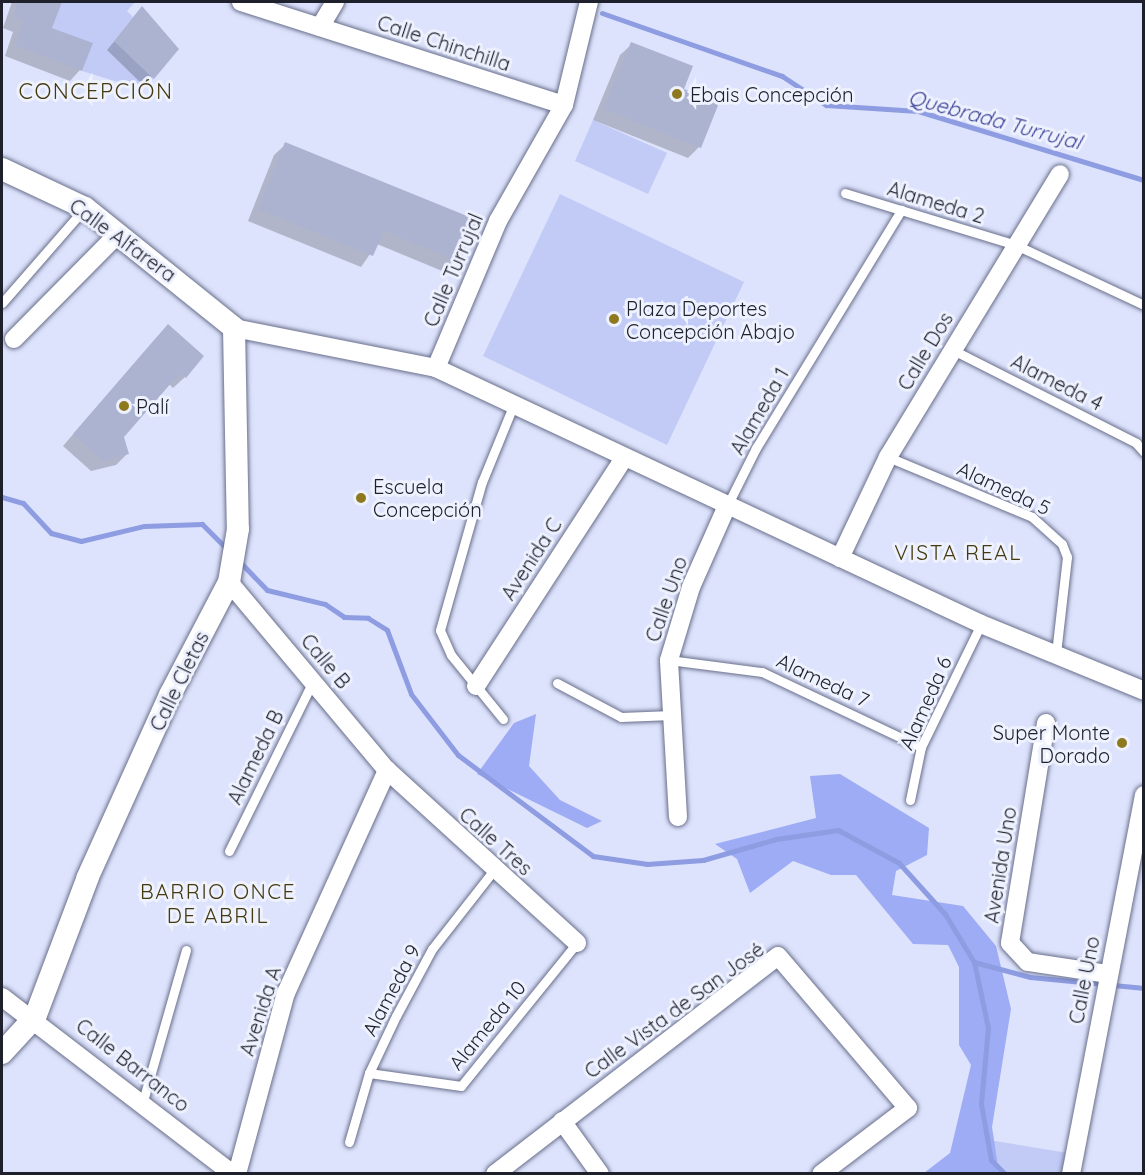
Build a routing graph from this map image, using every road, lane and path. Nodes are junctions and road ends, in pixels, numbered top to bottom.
1 (241, 2) edge
2 (335, 2) edge
3 (589, 2) edge
4 (320, 27) junction
5 (564, 105) junction
6 (2, 169) edge
7 (1060, 174) dead end
8 (845, 193) dead end
9 (85, 208) junction
10 (901, 210) junction
11 (118, 234) junction
12 (1016, 245) junction
13 (2, 303) edge
14 (1143, 305) edge
15 (234, 328) junction
16 (14, 339) dead end
17 (951, 348) junction
18 (436, 368) junction
19 (513, 406) junction
20 (1143, 453) edge
21 (888, 456) junction
22 (624, 458) junction
23 (726, 508) junction
24 (840, 558) junction
25 (229, 582) junction
26 (981, 624) junction
27 (1056, 654) junction
28 (669, 660) junction
29 (314, 680) junction
30 (557, 683) dead end
31 (477, 686) junction
32 (1143, 691) edge
33 (672, 715) junction
34 (503, 719) dead end
35 (1046, 723) dead end
36 (921, 747) junction
37 (387, 771) junction
38 (1143, 795) edge
39 (910, 800) dead end
40 (678, 817) dead end
41 (229, 851) dead end
42 (494, 870) junction
43 (577, 943) joint
44 (186, 950) dead end
45 (1108, 974) junction
46 (2, 996) edge
47 (35, 1017) junction
48 (2, 1053) edge
49 (369, 1072) junction
50 (143, 1101) junction
51 (562, 1121) junction
52 (349, 1142) dead end
53 (235, 1173) edge
54 (495, 1173) edge
55 (600, 1173) edge
56 (821, 1173) edge
57 (1071, 1173) edge

1 - 4 street, Calle Chinchilla
2 - 4 street
3 - 5 street, Calle Turrujal
4 - 5 street, Calle Chinchilla
5 - 18 street, Calle Turrujal
6 - 9 street, Calle Alfarera
7 - 12 street, Calle Dos
8 - 10 lane, Alameda 2
9 - 11 street, Calle Alfarera
9 - 13 lane
10 - 12 lane, Alameda 2
10 - 23 lane, Alameda 1
11 - 15 street, Calle Alfarera
11 - 16 street
12 - 14 lane, Alameda 2
12 - 17 street, Calle Dos
15 - 18 street
15 - 25 street, Calle Cletas
17 - 20 lane, Alameda 4
17 - 21 street, Calle Dos
18 - 19 street
19 - 22 street
19 - 31 lane
21 - 24 street, Calle Dos
21 - 27 lane, Alameda 5
22 - 23 street
22 - 31 street, Avenida C
23 - 24 street
23 - 28 street, Calle Uno
24 - 26 street
25 - 29 street, Calle B
25 - 47 street, Calle Cletas
26 - 27 street
26 - 36 lane, Alameda 6
27 - 32 street
28 - 33 street, Calle Uno
28 - 36 lane, Alameda 7
29 - 37 street, Calle B
29 - 41 lane, Alameda B
30 - 33 lane
31 - 34 lane
33 - 40 street, Calle Uno
35 - 45 street, Avenida Uno
36 - 39 lane, Alameda 6
37 - 42 street, Calle Tres
37 - 53 street, Avenida A
38 - 45 street, Calle Uno
42 - 43 street, Calle Tres
42 - 49 lane, Alameda 9
43 - 49 lane, Alameda 10
44 - 50 lane
45 - 57 street, Calle Uno
46 - 47 street, Calle Barranco
47 - 48 street
47 - 50 street, Calle Barranco
49 - 52 lane, Alameda 9
50 - 53 street, Calle Barranco
51 - 54 street, Calle Vista de San José
51 - 55 street
51 - 56 street, Calle Vista de San José

